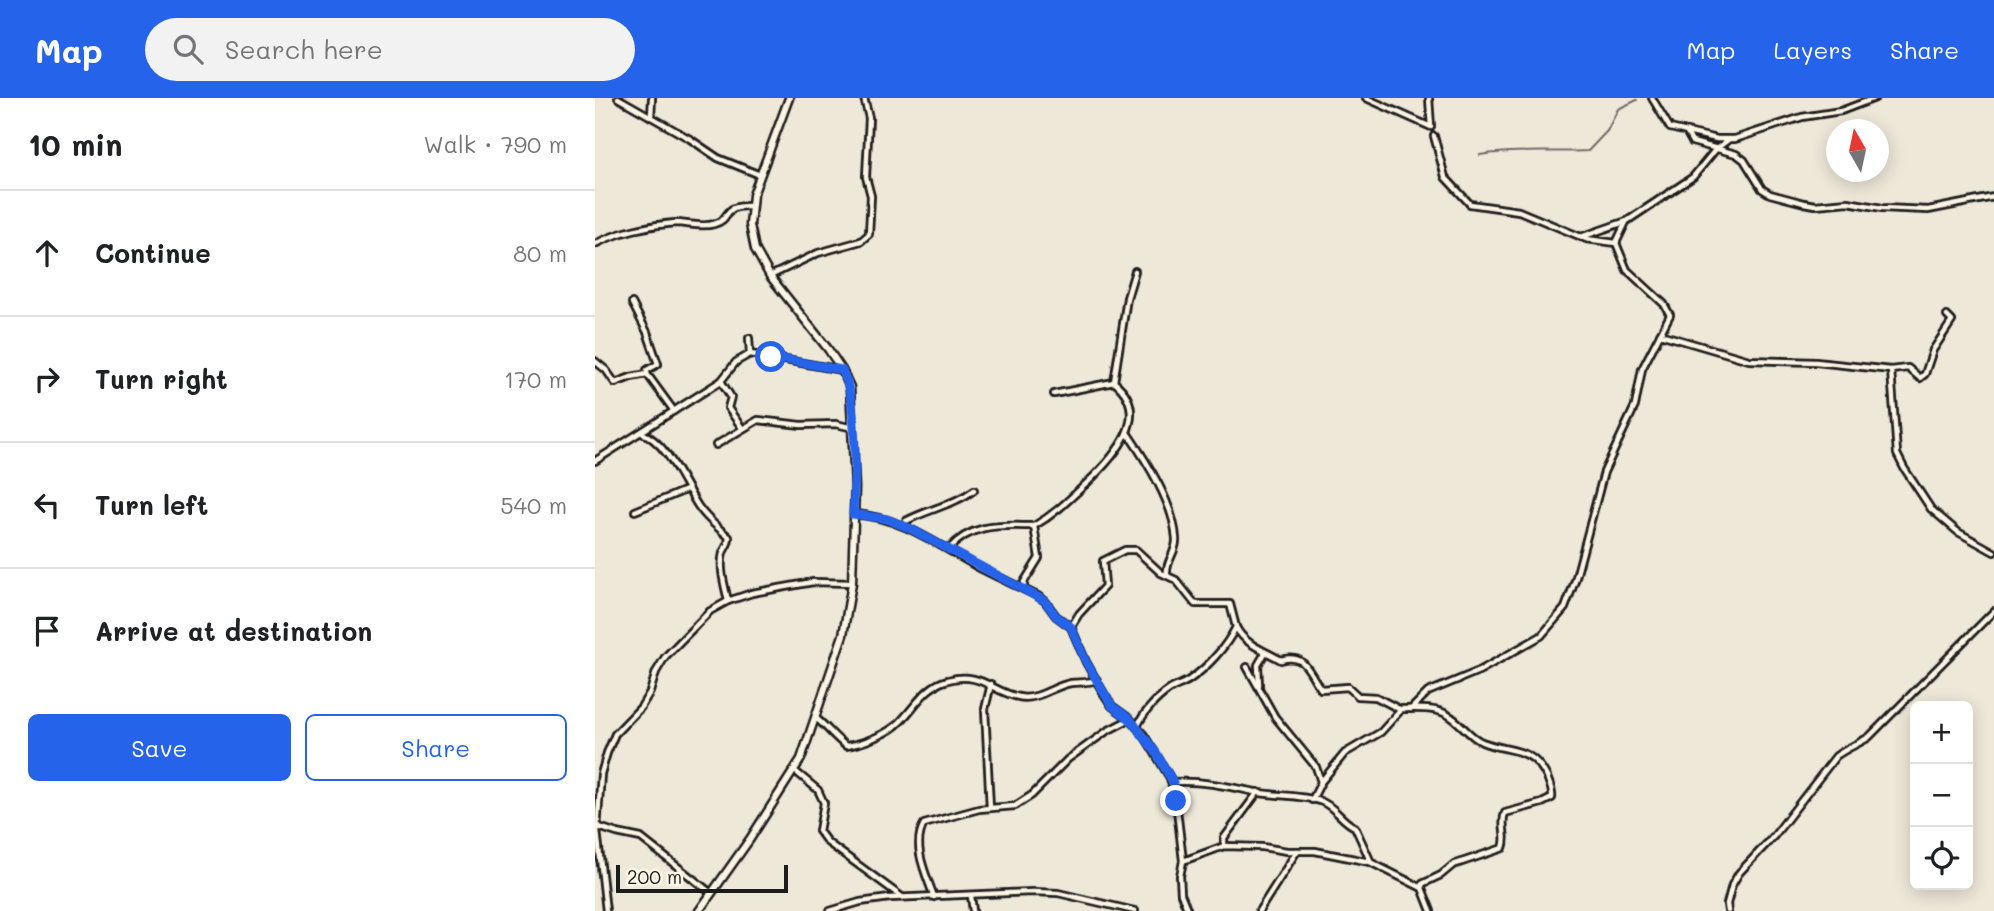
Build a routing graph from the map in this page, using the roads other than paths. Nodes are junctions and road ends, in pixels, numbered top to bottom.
1 (618, 98) edge
2 (652, 98) edge
3 (789, 98) edge
4 (863, 98) edge
5 (1366, 98) edge
6 (1429, 98) edge
7 (1652, 98) edge
8 (1875, 98) edge
9 (651, 117) junction
10 (1688, 133) junction
11 (1434, 136) dead end
12 (1728, 139) junction
13 (1716, 149) junction
14 (760, 175) junction
15 (1994, 197) edge
16 (751, 206) junction
17 (1627, 221) junction
18 (1581, 237) junction
19 (1616, 243) junction
20 (595, 244) edge
21 (1135, 271) dead end
22 (770, 276) junction
23 (632, 303) dead end
24 (1947, 316) dead end
25 (1660, 334) junction
26 (749, 338) dead end
27 (750, 354) junction
28 (595, 361) edge
29 (842, 370) junction
30 (1891, 370) junction
31 (647, 374) junction
32 (721, 381) junction
33 (1114, 382) junction
34 (1054, 394) dead end
35 (674, 411) junction
36 (742, 428) junction
37 (853, 428) junction
38 (641, 433) junction
39 (1127, 433) junction
40 (716, 445) dead end
41 (595, 461) edge
42 (688, 489) junction
43 (974, 490) dead end
44 (635, 511) dead end
45 (853, 514) junction
46 (1034, 526) junction
47 (909, 528) junction
48 (949, 549) junction
49 (1994, 552) edge
50 (1167, 576) junction
51 (852, 583) junction
52 (1024, 589) junction
53 (728, 601) junction
54 (1994, 611) edge
55 (1235, 626) junction
56 (1071, 627) junction
57 (1265, 653) junction
58 (1247, 667) dead end
59 (1097, 680) junction
60 (991, 684) junction
61 (1259, 685) junction
62 (1399, 709) junction
63 (1411, 709) junction
64 (817, 719) junction
65 (1130, 719) junction
66 (1137, 727) junction
67 (795, 771) junction
68 (1173, 782) junction
69 (1321, 782) junction
70 (1258, 792) junction
71 (1312, 800) junction
72 (991, 808) junction
73 (596, 826) edge
74 (1224, 846) junction
75 (1297, 851) junction
76 (1183, 861) junction
77 (1370, 862) junction
78 (1422, 888) junction
79 (711, 892) junction
80 (971, 896) junction
81 (934, 897) junction
82 (902, 898) junction
83 (606, 911) edge
84 (699, 911) edge
85 (830, 911) edge
86 (973, 911) edge
87 (1135, 911) edge
88 (1188, 911) edge
89 (1259, 911) edge
90 (1431, 911) edge
91 (1728, 911) edge

1 - 9 street
2 - 9 street
3 - 14 main road
4 - 22 street
5 - 6 street
7 - 10 street
8 - 12 street
9 - 14 street
10 - 12 street
10 - 13 street
11 - 18 street
12 - 13 street
13 - 15 street
13 - 17 street
14 - 16 main road
16 - 20 street
16 - 22 main road
17 - 18 street
17 - 19 street
18 - 19 street
19 - 25 street
21 - 33 street
22 - 29 main road
23 - 31 street
24 - 30 street
25 - 30 street
25 - 63 street
26 - 27 street
27 - 29 street
27 - 32 street
28 - 31 street
29 - 37 main road
30 - 49 street
31 - 35 street
32 - 35 street
32 - 36 street
33 - 34 street
33 - 39 street
35 - 38 street
36 - 37 street
36 - 40 street
37 - 45 main road
38 - 41 street
38 - 42 street
39 - 46 street
39 - 50 street
42 - 44 street
42 - 53 street
43 - 47 street
45 - 47 street
45 - 51 main road
46 - 48 street
46 - 52 street
47 - 48 street
48 - 52 street
50 - 55 street
50 - 56 street
51 - 53 street
51 - 64 main road
52 - 56 street
53 - 73 street
54 - 91 street
55 - 57 street
55 - 66 street
56 - 59 street
57 - 61 street
57 - 62 street
58 - 61 street
59 - 60 street
59 - 65 street
60 - 64 street
60 - 72 street
61 - 69 street
62 - 63 street
62 - 69 street
63 - 78 street
64 - 67 main road
65 - 66 street
65 - 72 street
66 - 68 street
67 - 79 main road
67 - 82 street
68 - 70 street
68 - 76 street
69 - 71 street
70 - 71 street
70 - 74 street
71 - 77 street
72 - 81 street
73 - 79 street
73 - 83 street
74 - 75 street
74 - 76 street
75 - 77 street
75 - 89 street
76 - 88 street
77 - 78 street
78 - 90 street
79 - 84 main road
80 - 81 street
80 - 86 street
80 - 87 street
81 - 82 street
82 - 85 street

